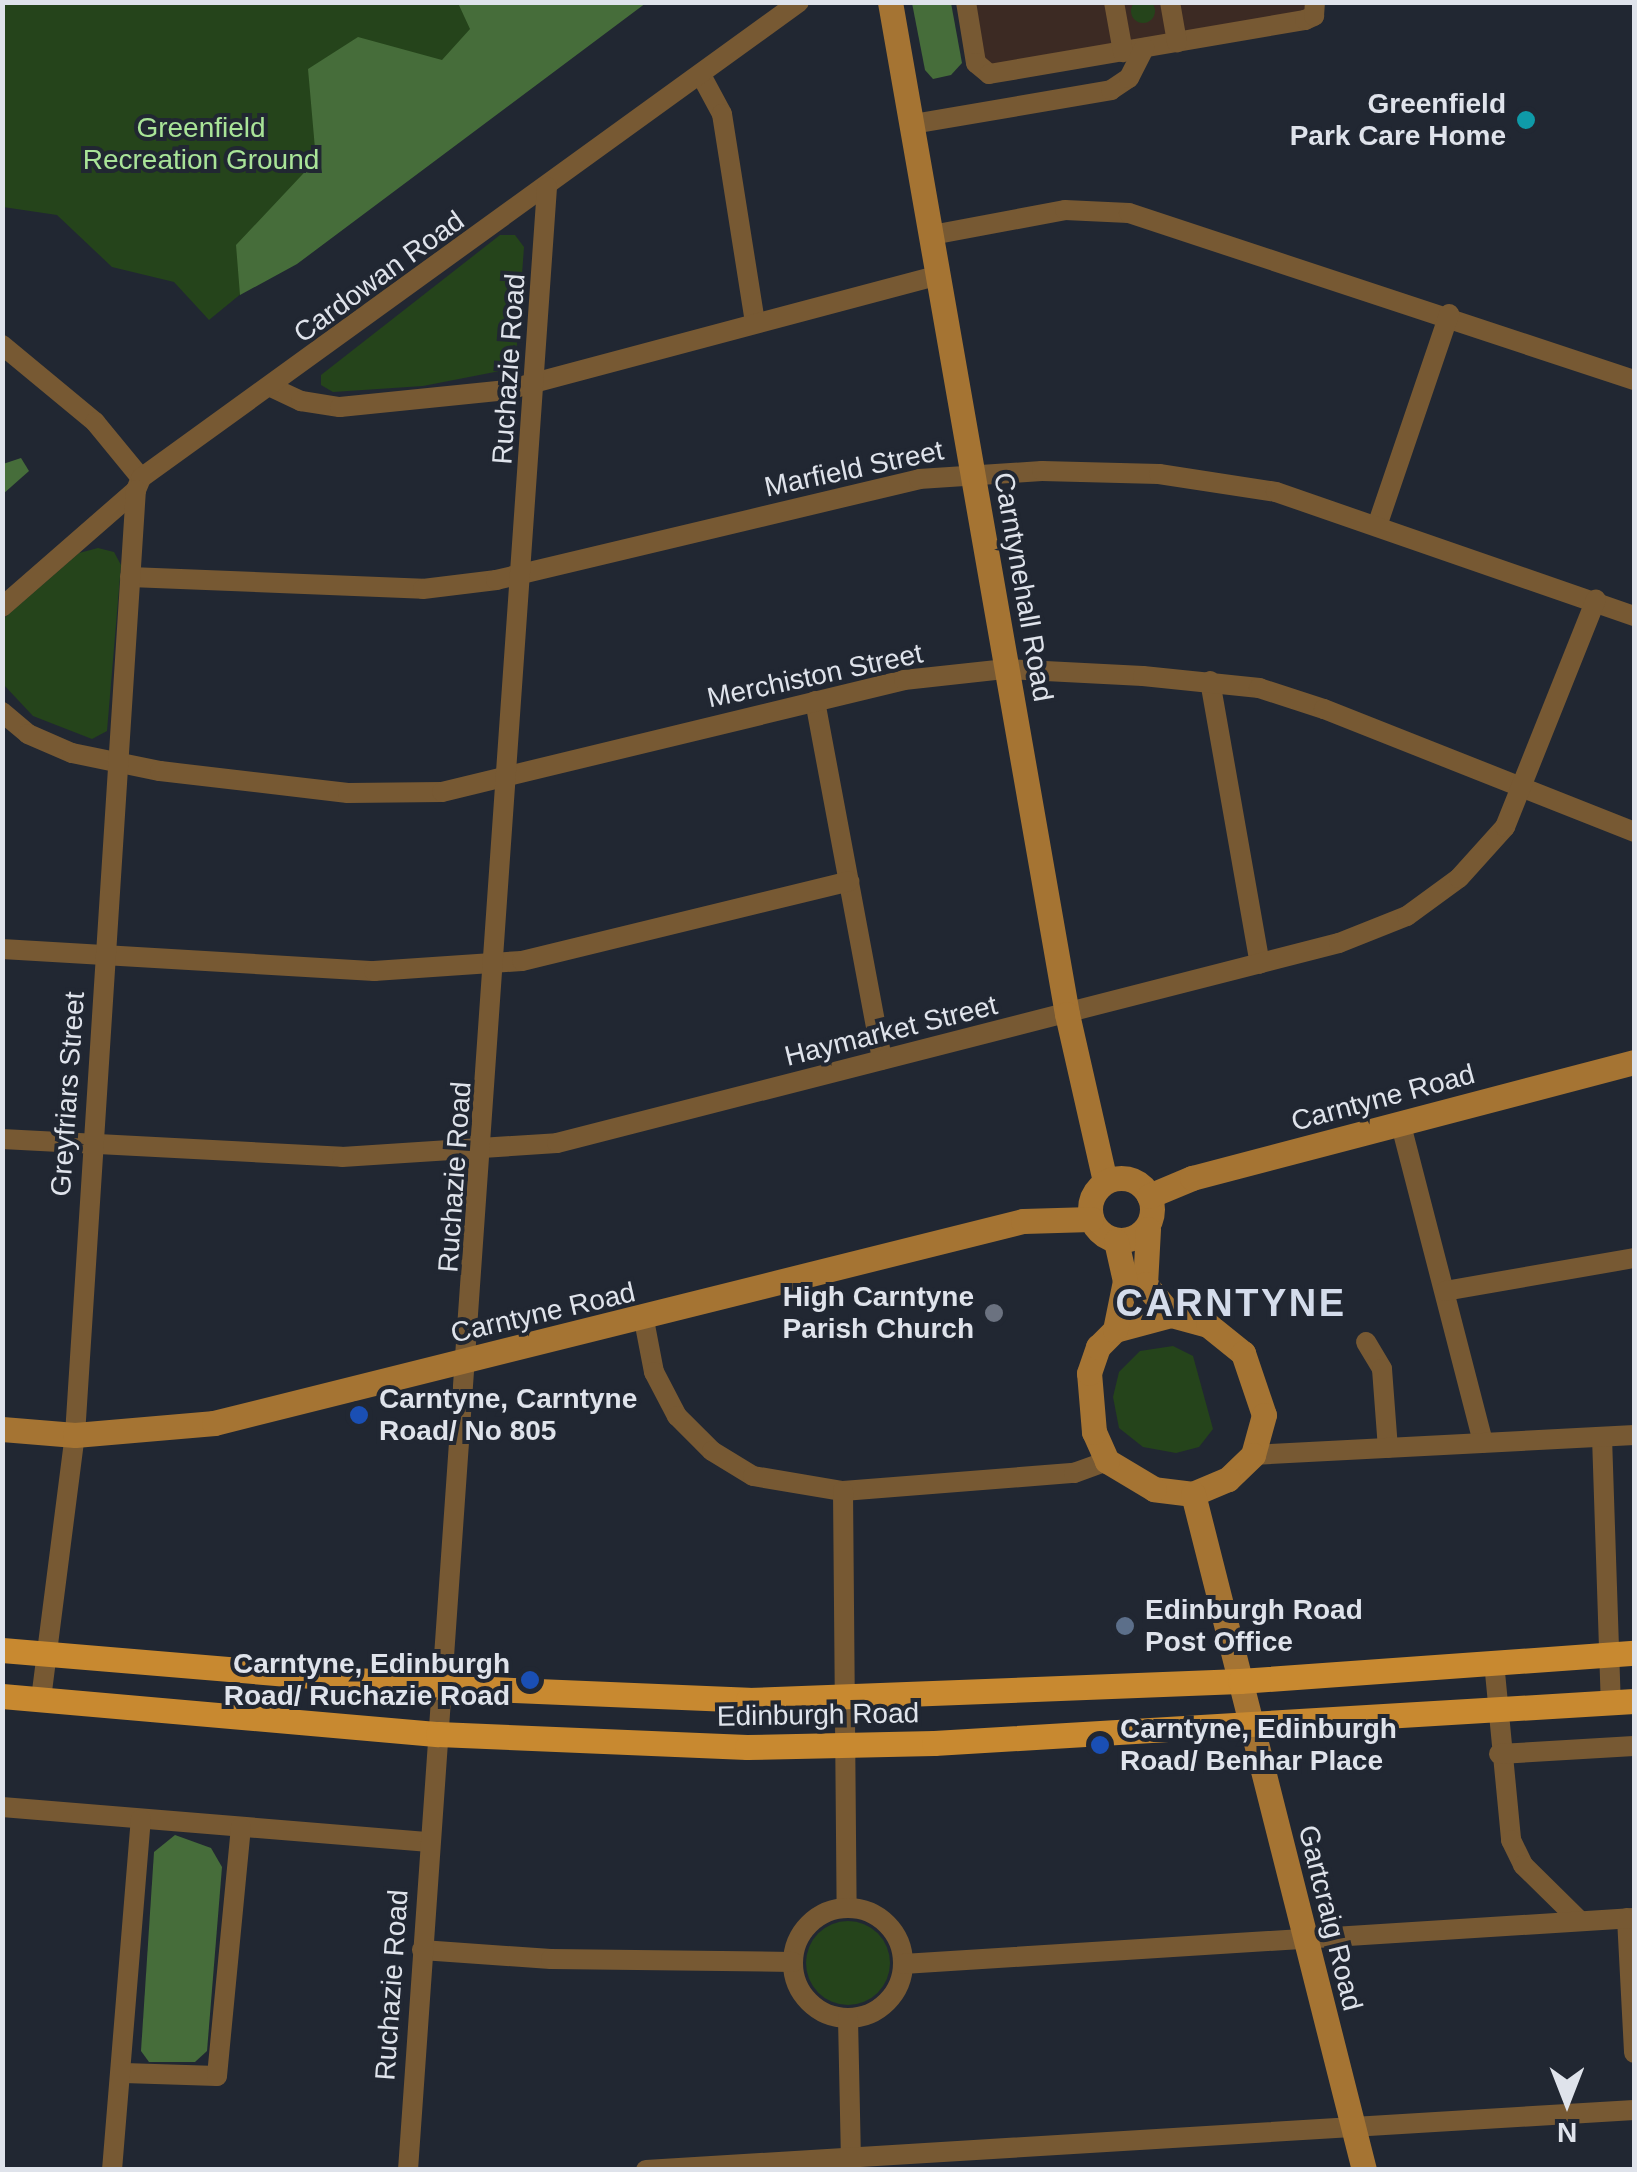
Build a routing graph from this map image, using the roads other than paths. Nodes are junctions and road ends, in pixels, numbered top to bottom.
1 (799, 2) edge
2 (890, 2) edge
3 (966, 2) edge
4 (1114, 2) edge
5 (1170, 2) edge
6 (1314, 9) edge
7 (1176, 42) junction
8 (1133, 50) junction
9 (701, 75) junction
10 (912, 124) junction
11 (548, 188) junction
12 (932, 235) junction
13 (940, 275) junction
14 (1449, 314) junction
15 (756, 323) junction
16 (2, 345) edge
17 (1634, 380) edge
18 (537, 382) junction
19 (274, 388) junction
20 (973, 472) junction
21 (139, 484) junction
22 (1378, 526) junction
23 (523, 575) junction
24 (130, 577) junction
25 (1596, 599) junction
26 (2, 607) edge
27 (1634, 616) edge
28 (1006, 669) junction
29 (1210, 681) junction
30 (815, 701) junction
31 (2, 712) edge
32 (118, 763) junction
33 (509, 780) junction
34 (1522, 787) junction
35 (1634, 832) edge
36 (848, 881) junction
37 (2, 949) edge
38 (105, 954) junction
39 (498, 963) junction
40 (1260, 964) junction
41 (1067, 1014) junction
42 (882, 1060) junction
43 (1634, 1062) edge
44 (1401, 1125) junction
45 (2, 1139) edge
46 (92, 1144) junction
47 (484, 1150) junction
48 (1105, 1181) junction
49 (1149, 1196) junction
50 (1091, 1220) junction
51 (1148, 1228) junction
52 (1116, 1240) junction
53 (1634, 1258) edge
54 (1445, 1291) junction
55 (1171, 1314) junction
56 (644, 1320) junction
57 (1114, 1330) junction
58 (1366, 1342) dead end
59 (470, 1362) junction
60 (2, 1429) edge
61 (75, 1435) junction
62 (1634, 1435) edge
63 (1602, 1437) junction
64 (1482, 1443) junction
65 (1388, 1448) junction
66 (1254, 1456) junction
67 (1107, 1462) junction
68 (843, 1491) junction
69 (1193, 1494) junction
70 (2, 1650) edge
71 (48, 1654) junction
72 (1621, 1654) edge
73 (1494, 1662) junction
74 (1240, 1681) junction
75 (441, 1688) junction
76 (2, 1696) edge
77 (842, 1698) junction
78 (42, 1700) junction
79 (1623, 1701) edge
80 (1497, 1708) junction
81 (1250, 1726) junction
82 (438, 1734) junction
83 (844, 1746) junction
84 (1634, 1746) edge
85 (1499, 1754) junction
86 (2, 1807) edge
87 (141, 1819) junction
88 (241, 1827) junction
89 (430, 1842) junction
90 (847, 1908) junction
91 (1631, 1918) edge
92 (1580, 1921) junction
93 (1304, 1938) junction
94 (422, 1950) junction
95 (793, 1962) junction
96 (903, 1964) junction
97 (848, 2018) junction
98 (1634, 2053) edge
99 (124, 2073) junction
100 (1634, 2110) edge
101 (1354, 2128) junction
102 (851, 2156) junction
103 (112, 2170) edge
104 (408, 2170) edge
105 (646, 2170) edge
106 (1364, 2170) edge

1 - 9 street, Cardowan Road
2 - 10 street, Carntynehall Road
3 - 8 street
4 - 8 street
5 - 7 street
6 - 7 street
7 - 8 street
8 - 10 street
9 - 11 street, Cardowan Road
9 - 15 street
10 - 12 street, Carntynehall Road
11 - 18 street, Ruchazie Road
11 - 19 street, Cardowan Road
12 - 13 street, Carntynehall Road
12 - 14 street
13 - 15 street
13 - 20 street, Carntynehall Road
14 - 17 street
14 - 22 street
15 - 18 street
16 - 21 street
18 - 19 street
18 - 23 street, Ruchazie Road
19 - 21 street, Cardowan Road
20 - 22 street, Marfield Street
20 - 23 street, Marfield Street
20 - 28 street, Carntynehall Road
21 - 24 street, Greyfriars Street
21 - 26 street, Cardowan Road
22 - 25 street, Marfield Street
23 - 24 street, Marfield Street
23 - 33 street, Ruchazie Road
24 - 32 street, Greyfriars Street
25 - 27 street, Marfield Street
25 - 34 street, Haymarket Street
28 - 29 street, Merchiston Street
28 - 30 street, Merchiston Street
28 - 41 street, Carntynehall Road
29 - 34 street, Merchiston Street
29 - 40 street
30 - 33 street, Merchiston Street
30 - 36 street
31 - 32 street, Merchiston Street
32 - 33 street, Merchiston Street
32 - 38 street, Greyfriars Street
33 - 39 street, Ruchazie Road
34 - 35 street, Merchiston Street
34 - 40 street, Haymarket Street
36 - 39 street
36 - 42 street
37 - 38 street
38 - 39 street
38 - 46 street, Greyfriars Street
39 - 47 street, Ruchazie Road
40 - 41 street, Haymarket Street
41 - 42 street, Haymarket Street
41 - 48 street, Carntynehall Road
42 - 47 street, Haymarket Street
43 - 44 street, Carntyne Road
44 - 49 street, Carntyne Road
44 - 54 street
45 - 46 street, Haymarket Street
46 - 47 street, Haymarket Street
46 - 61 street, Greyfriars Street
47 - 59 street, Ruchazie Road
48 - 49 street
48 - 50 street
49 - 51 street
50 - 52 street
50 - 56 street, Carntyne Road
51 - 52 street
51 - 55 street
52 - 57 street
53 - 54 street
54 - 64 street
55 - 57 street
55 - 66 street
56 - 59 street, Carntyne Road
56 - 68 street
57 - 67 street
58 - 65 street
59 - 61 street, Carntyne Road
59 - 75 street, Ruchazie Road
60 - 61 street, Carntyne Road
61 - 71 street, Greyfriars Street
62 - 63 street
63 - 64 street
63 - 72 street
64 - 65 street
65 - 66 street
66 - 69 street
67 - 68 street
67 - 69 street
68 - 77 street
69 - 74 street
70 - 71 main road, Edinburgh Road
71 - 75 main road, Edinburgh Road
71 - 78 street, Greyfriars Street
72 - 73 main road, Edinburgh Road
72 - 79 street
73 - 74 main road, Edinburgh Road
73 - 80 street
74 - 77 main road, Edinburgh Road
74 - 81 street, Gartcraig Road
75 - 77 main road, Edinburgh Road
75 - 82 street, Ruchazie Road
76 - 78 main road, Edinburgh Road
77 - 83 street
78 - 82 main road, Edinburgh Road
79 - 80 main road, Edinburgh Road
80 - 81 main road, Edinburgh Road
80 - 85 street
81 - 83 main road, Edinburgh Road
81 - 93 street, Gartcraig Road
82 - 83 main road, Edinburgh Road
82 - 89 street, Ruchazie Road
83 - 90 street
84 - 85 street
85 - 92 street
86 - 87 street
87 - 88 street
87 - 99 street
88 - 89 street
88 - 99 street
89 - 94 street, Ruchazie Road
90 - 95 street
90 - 96 street
91 - 92 street
91 - 98 street
92 - 93 street
93 - 96 street
93 - 101 street, Gartcraig Road
94 - 95 street
94 - 104 street, Ruchazie Road
95 - 97 street
96 - 97 street
97 - 102 street
99 - 103 street
100 - 101 street
101 - 102 street
101 - 106 street, Gartcraig Road
102 - 105 street

